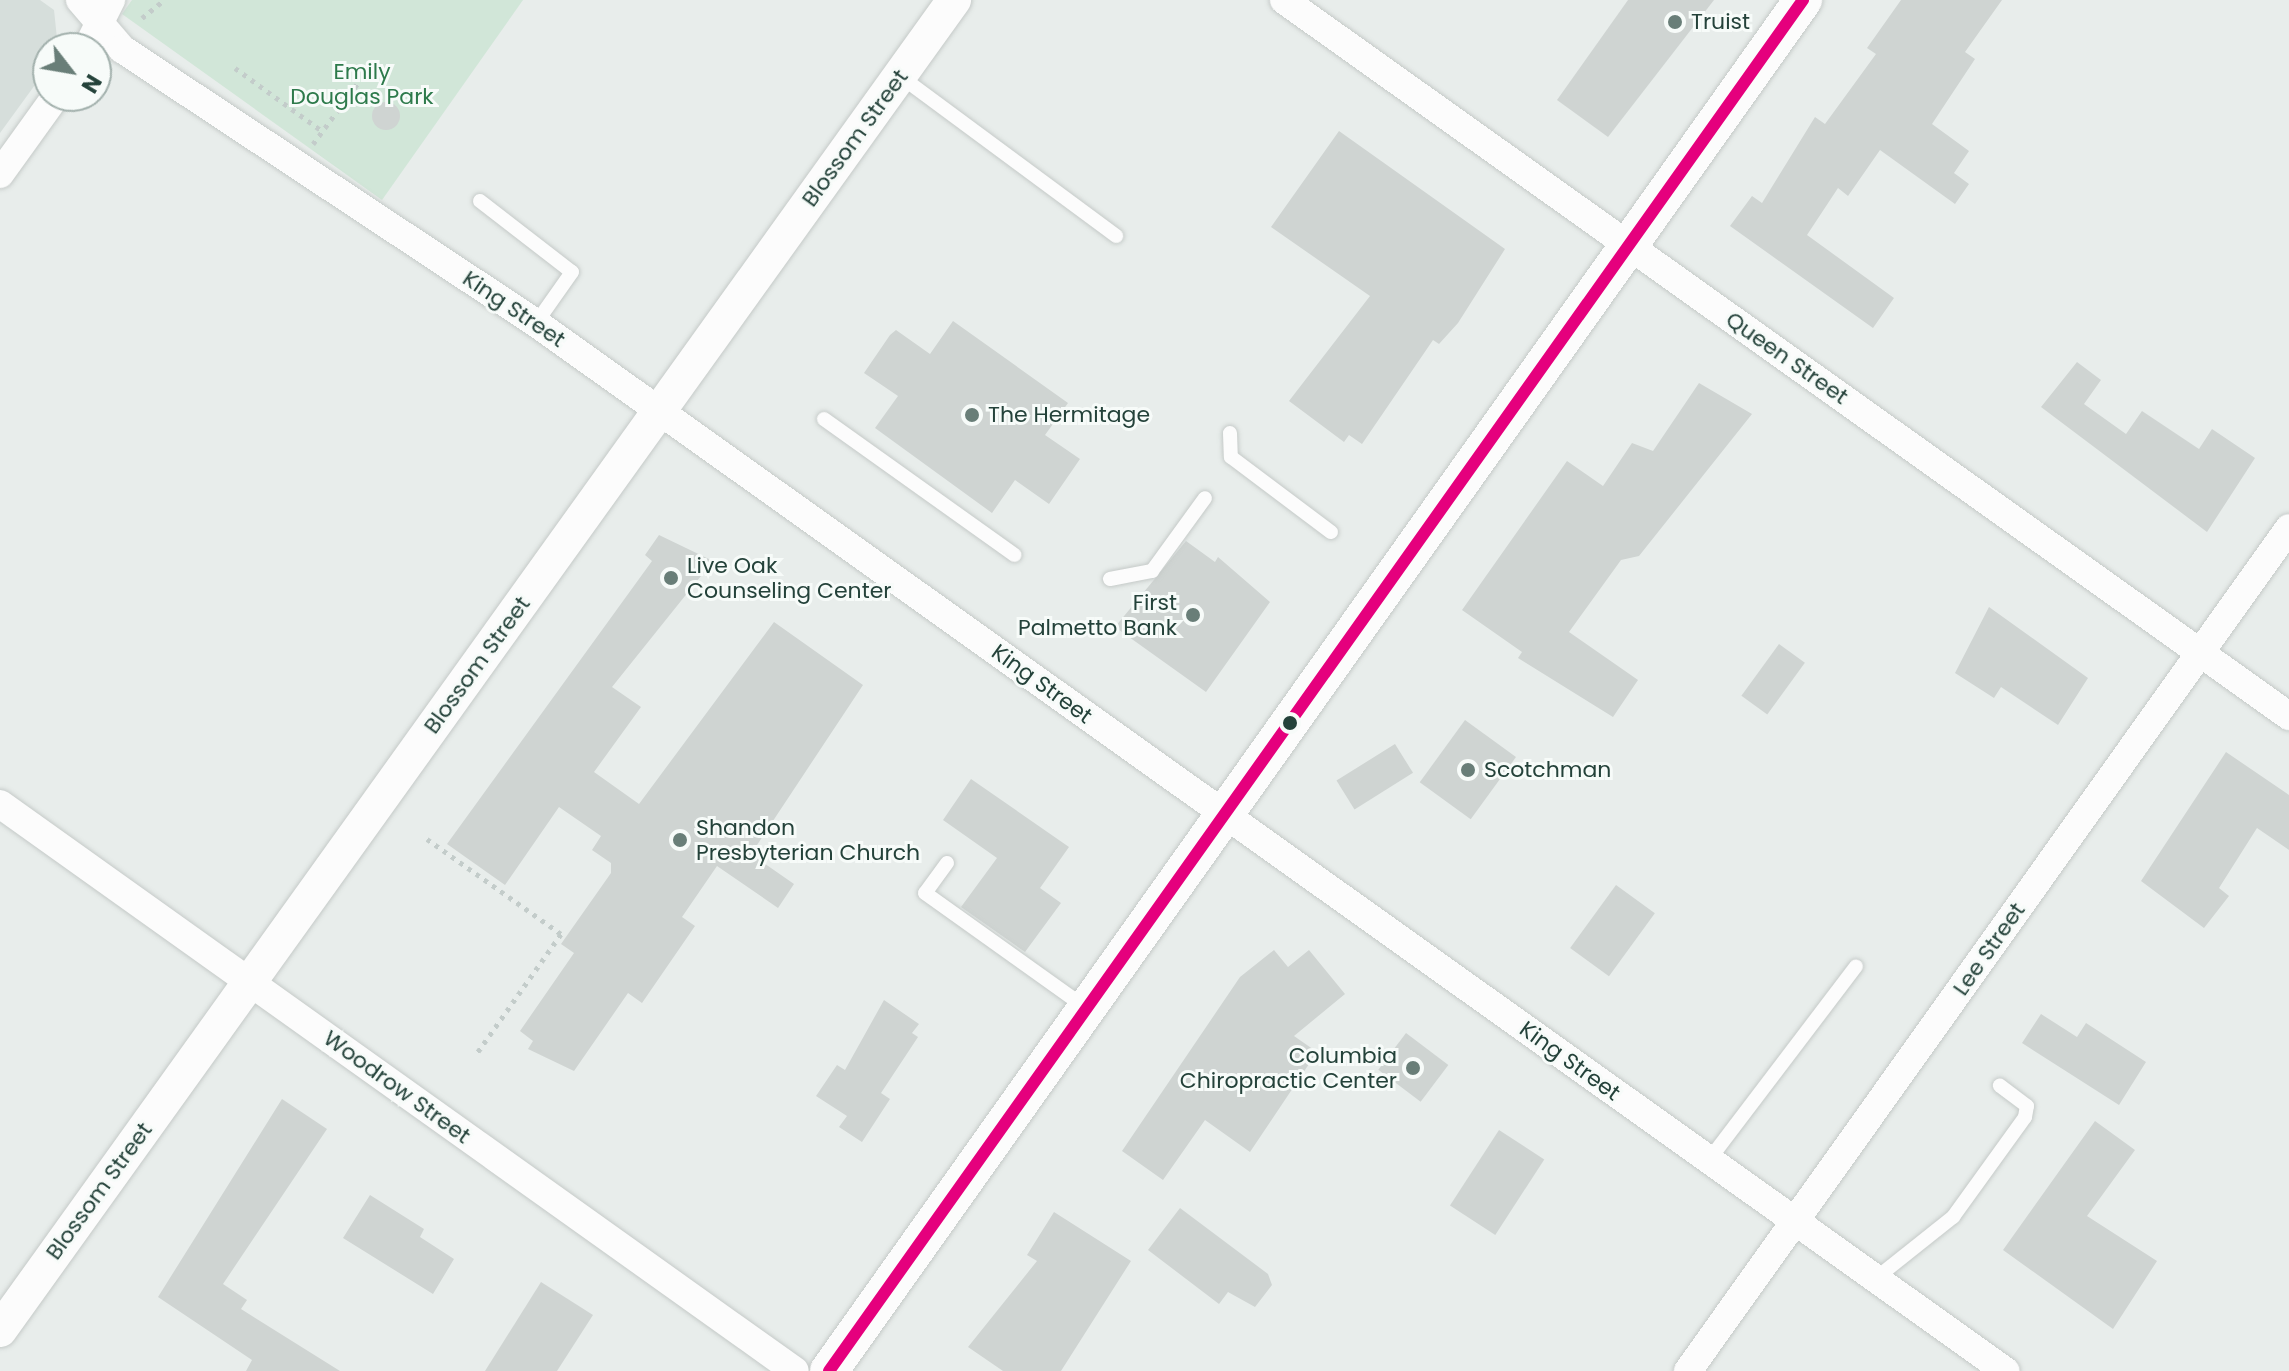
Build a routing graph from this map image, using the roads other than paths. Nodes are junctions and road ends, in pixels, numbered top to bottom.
1 (954, 0) edge
2 (1284, 0) edge
3 (1803, 0) edge
4 (96, 7) edge
5 (91, 32) edge
6 (900, 76) junction
7 (45, 112) edge
8 (0, 174) edge
9 (480, 201) dead end
10 (1116, 236) dead end
11 (1629, 245) junction
12 (536, 323) junction
13 (659, 411) junction
14 (824, 419) dead end
15 (1230, 433) dead end
16 (1205, 498) dead end
17 (2289, 528) edge
18 (1331, 532) dead end
19 (1015, 555) dead end
20 (1110, 579) dead end
21 (2200, 653) junction
22 (2289, 716) edge
23 (0, 804) edge
24 (1224, 814) junction
25 (947, 863) dead end
26 (1856, 966) dead end
27 (250, 982) junction
28 (1086, 1009) junction
29 (2000, 1086) dead end
30 (1709, 1160) junction
31 (1795, 1221) junction
32 (1875, 1279) junction
33 (0, 1330) edge
34 (795, 1371) edge
35 (829, 1371) edge
36 (1688, 1371) edge
37 (2005, 1371) edge

1 - 6 street, Blossom Street
2 - 11 street, Queen Street
3 - 11 main road
4 - 5 street
4 - 12 street, King Street
6 - 10 lane
6 - 13 street, Blossom Street
7 - 8 street
9 - 12 lane
11 - 21 street, Queen Street
11 - 24 main road
12 - 13 street, King Street
13 - 24 street, King Street
13 - 27 street, Blossom Street
14 - 19 lane
15 - 18 lane
16 - 20 lane
17 - 21 street, Lee Street
21 - 22 street, Queen Street
21 - 31 street, Lee Street
23 - 27 street, Woodrow Street
24 - 28 main road
24 - 30 street, King Street
25 - 28 lane
26 - 30 lane
27 - 33 street, Blossom Street
27 - 34 street, Woodrow Street
28 - 35 main road
29 - 32 lane
30 - 31 street, King Street
31 - 32 street, King Street
31 - 36 street, Lee Street
32 - 37 street, King Street

